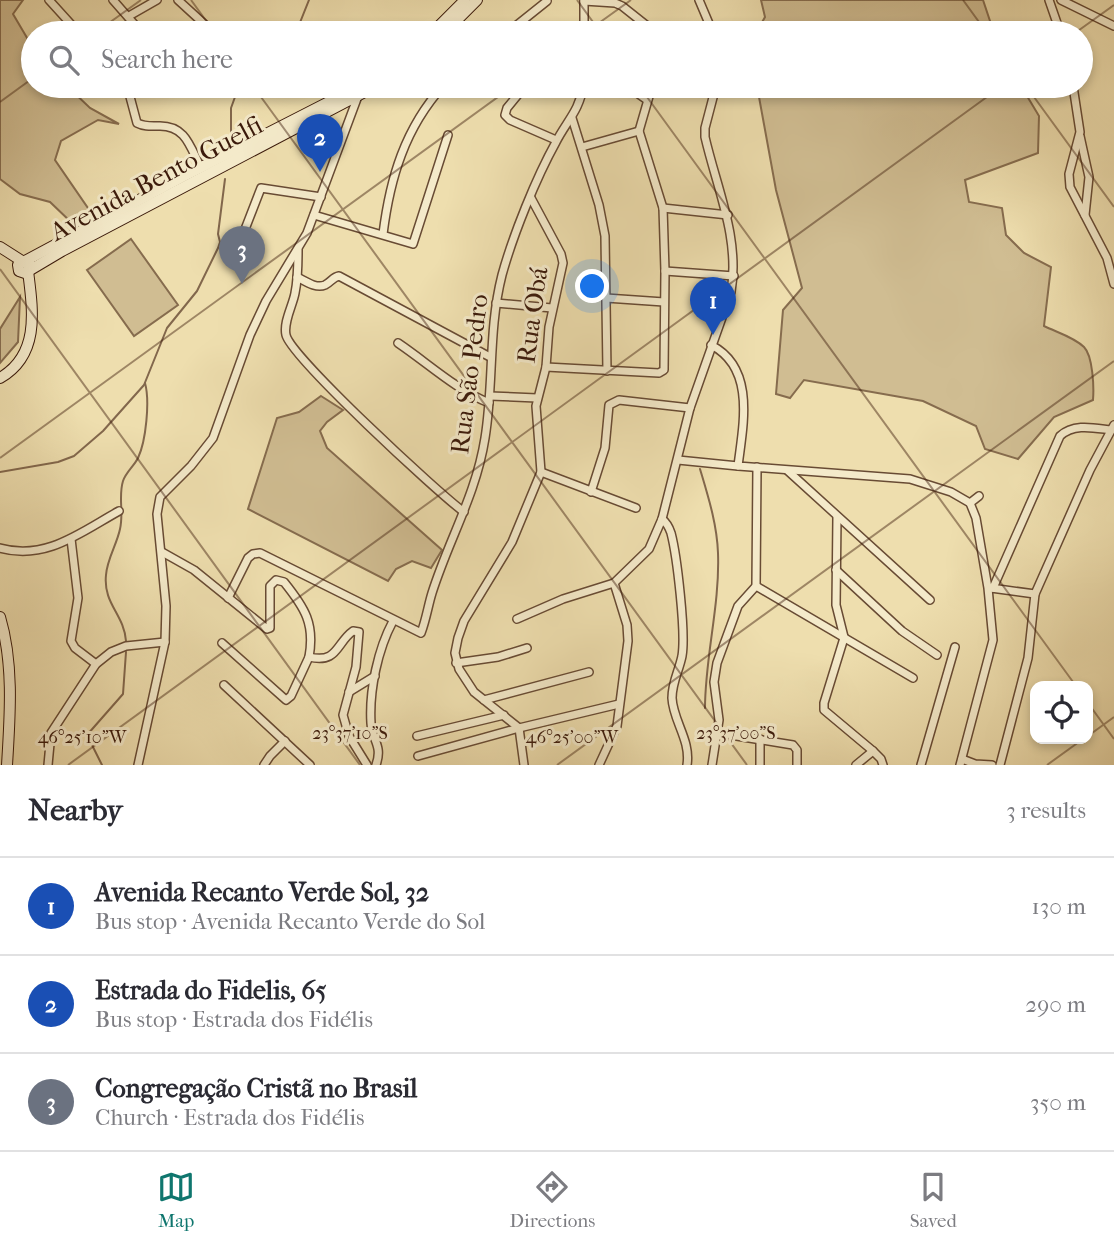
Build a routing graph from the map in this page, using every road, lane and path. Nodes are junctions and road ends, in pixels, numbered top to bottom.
1 (49, 0) edge
2 (113, 0) edge
3 (157, 0) edge
4 (178, 0) edge
5 (465, 0) edge
6 (477, 0) edge
7 (584, 0) edge
8 (699, 0) edge
9 (1049, 0) edge
10 (1061, 0) edge
11 (547, 1) edge
12 (129, 16) junction
13 (68, 21) edge
14 (133, 21) edge
15 (201, 21) edge
16 (444, 21) edge
17 (456, 21) edge
18 (522, 21) edge
19 (584, 21) edge
20 (640, 21) edge
21 (708, 21) edge
22 (1056, 21) edge
23 (1114, 26) edge
24 (130, 98) edge
25 (343, 98) edge
26 (355, 98) edge
27 (433, 98) edge
28 (515, 98) edge
29 (580, 98) edge
30 (644, 98) edge
31 (713, 98) edge
32 (1075, 98) edge
33 (647, 100) joint
34 (572, 118) junction
35 (639, 131) junction
36 (1080, 132) junction
37 (448, 135) dead end
38 (556, 140) junction
39 (582, 147) junction
40 (223, 161) junction
41 (201, 167) junction
42 (321, 197) junction
43 (531, 198) junction
44 (663, 208) junction
45 (314, 215) junction
46 (728, 215) junction
47 (1085, 215) junction
48 (383, 234) junction
49 (242, 237) dead end
50 (2, 249) edge
51 (298, 250) junction
52 (24, 267) junction
53 (665, 271) junction
54 (734, 276) junction
55 (297, 277) junction
56 (1114, 284) edge
57 (606, 298) junction
58 (664, 302) junction
59 (496, 303) junction
60 (552, 308) junction
61 (398, 343) dead end
62 (711, 345) junction
63 (490, 357) junction
64 (546, 367) junction
65 (607, 372) junction
66 (0, 378) edge
67 (537, 398) junction
68 (490, 399) junction
69 (690, 408) junction
70 (1112, 427) edge
71 (678, 460) junction
72 (738, 466) junction
73 (757, 467) junction
74 (541, 471) junction
75 (788, 471) junction
76 (590, 492) junction
77 (979, 496) dead end
78 (970, 503) junction
79 (636, 508) dead end
80 (119, 511) dead end
81 (464, 512) junction
82 (837, 517) junction
83 (662, 519) junction
84 (71, 539) junction
85 (0, 548) edge
86 (162, 552) junction
87 (836, 570) junction
88 (614, 583) junction
89 (756, 586) junction
90 (990, 588) junction
91 (1035, 594) junction
92 (228, 598) junction
93 (930, 600) dead end
94 (0, 617) edge
95 (517, 620) dead end
96 (393, 621) junction
97 (844, 638) junction
98 (165, 642) junction
99 (222, 643) dead end
100 (955, 647) dead end
101 (527, 648) dead end
102 (937, 655) dead end
103 (309, 657) junction
104 (456, 663) junction
105 (96, 664) junction
106 (589, 672) dead end
107 (375, 676) junction
108 (913, 678) dead end
109 (225, 685) dead end
110 (349, 692) junction
111 (484, 700) junction
112 (620, 705) junction
113 (505, 715) junction
114 (519, 728) junction
115 (718, 733) junction
116 (417, 736) dead end
117 (760, 739) junction
118 (285, 741) junction
119 (873, 751) junction
120 (418, 757) dead end
121 (961, 762) edge
122 (7, 765) edge
123 (48, 765) edge
124 (138, 765) edge
125 (264, 765) edge
126 (310, 765) edge
127 (367, 765) edge
128 (376, 765) edge
129 (524, 765) edge
130 (599, 765) edge
131 (687, 765) edge
132 (712, 765) edge
133 (760, 765) edge
134 (797, 765) edge
135 (856, 765) edge
136 (883, 765) edge
137 (922, 765) edge
138 (992, 765) edge
139 (1000, 765) edge

1 - 13 street
2 - 12 street
3 - 12 street
4 - 15 street
5 - 16 main road
6 - 17 main road
7 - 19 street
7 - 20 street
8 - 21 street
9 - 22 street
10 - 23 street
11 - 18 street
12 - 14 street
24 - 41 street
25 - 40 main road, Avenida Bento Guelfi
26 - 42 street
27 - 48 street
28 - 38 street
29 - 34 street, Rua São Pedro
30 - 33 street
31 - 46 street
32 - 36 street
33 - 35 street
34 - 38 street, Rua São Pedro
34 - 39 street
35 - 39 street
35 - 44 street
36 - 47 street
36 - 47 street
37 - 48 street
38 - 43 street, Rua São Pedro
39 - 57 street
40 - 41 main road, Avenida Bento Guelfi
40 - 52 main road, Avenida Bento Guelfi
41 - 52 main road, Avenida Bento Guelfi
42 - 45 street
42 - 49 street
43 - 59 street, Rua São Pedro
43 - 60 street, Rua Obá
44 - 46 street
44 - 53 street
45 - 48 street
45 - 51 street
46 - 54 street
47 - 56 street
50 - 52 main road
51 - 55 street
51 - 86 street
52 - 66 main road
53 - 54 street
53 - 58 street
54 - 62 street
55 - 63 street
55 - 81 street
57 - 58 street
57 - 65 street
58 - 65 street
59 - 60 street
59 - 63 street, Rua São Pedro
60 - 64 street, Rua Obá
61 - 68 street
62 - 69 street
62 - 72 street
63 - 68 street, Rua São Pedro
64 - 65 street
64 - 67 street, Rua Obá
67 - 68 street, Rua Obá
67 - 74 street
68 - 81 street, Rua São Pedro
69 - 71 street
69 - 76 street
70 - 90 street
70 - 91 street
71 - 72 street
71 - 83 street
72 - 73 street
73 - 75 street
73 - 89 street
74 - 76 street
74 - 104 street
75 - 78 street
75 - 82 street
76 - 79 street
77 - 78 street
78 - 90 street
80 - 84 street
81 - 96 street, Rua São Pedro
82 - 87 street
82 - 93 street
83 - 88 street
83 - 131 street
84 - 85 street
84 - 105 street
86 - 92 street
86 - 98 street
87 - 97 street
87 - 102 street
88 - 95 street
88 - 112 street
89 - 97 street
89 - 115 street
90 - 91 street
90 - 121 street
91 - 139 street
92 - 96 street
92 - 103 street
94 - 122 main road
96 - 107 street
97 - 108 street
97 - 119 street
98 - 105 street
98 - 124 street
99 - 103 street
100 - 137 street
101 - 104 street
103 - 110 street
104 - 111 street
105 - 123 street
106 - 111 street
107 - 110 street
107 - 128 street
109 - 118 street
110 - 127 street
111 - 113 street
112 - 114 street
112 - 130 street
113 - 114 street
113 - 116 street
114 - 120 street
114 - 129 street
115 - 117 street
115 - 132 street
117 - 133 street
117 - 134 street
118 - 125 street
118 - 126 street
119 - 135 street
119 - 136 street
121 - 138 street

